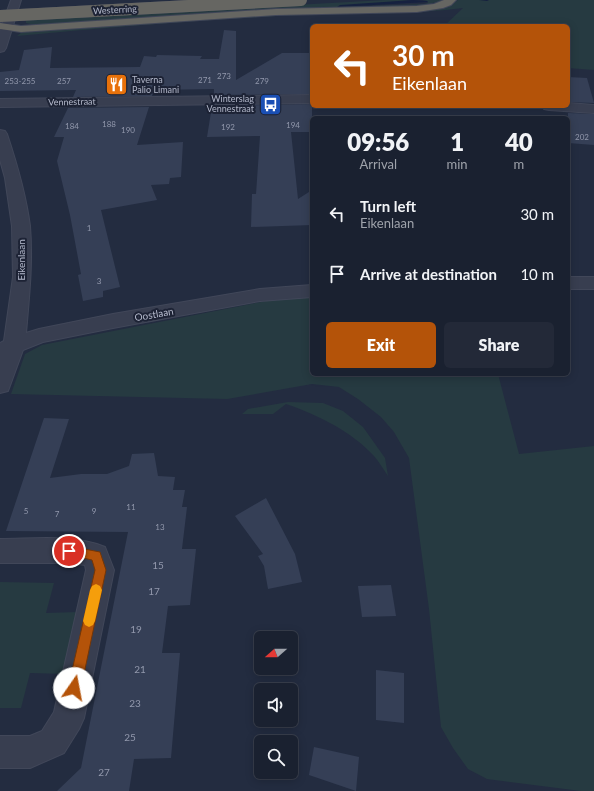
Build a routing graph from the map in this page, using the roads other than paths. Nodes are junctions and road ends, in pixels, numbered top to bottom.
1 (16, 0) edge
2 (158, 0) edge
3 (301, 0) edge
4 (451, 0) edge
5 (0, 8) edge
6 (0, 16) edge
7 (3, 26) edge
8 (0, 48) edge
9 (310, 99) edge
10 (0, 102) edge
11 (570, 107) edge
12 (594, 109) edge
13 (0, 134) edge
14 (6, 179) edge
15 (570, 283) edge
16 (594, 283) edge
17 (310, 291) edge
18 (7, 348) edge
19 (0, 385) edge
20 (0, 551) edge
21 (0, 752) edge

1 - 7 street
2 - 5 highway, Westerring
3 - 6 highway, Westerring, bridge
4 - 7 highway
7 - 8 street
9 - 10 street, Vennestraat
11 - 12 street
13 - 14 street, Eikenlaan
14 - 18 street, Eikenlaan
15 - 16 street
17 - 18 street, Oostlaan
18 - 19 street, Eikenlaan
20 - 21 street

